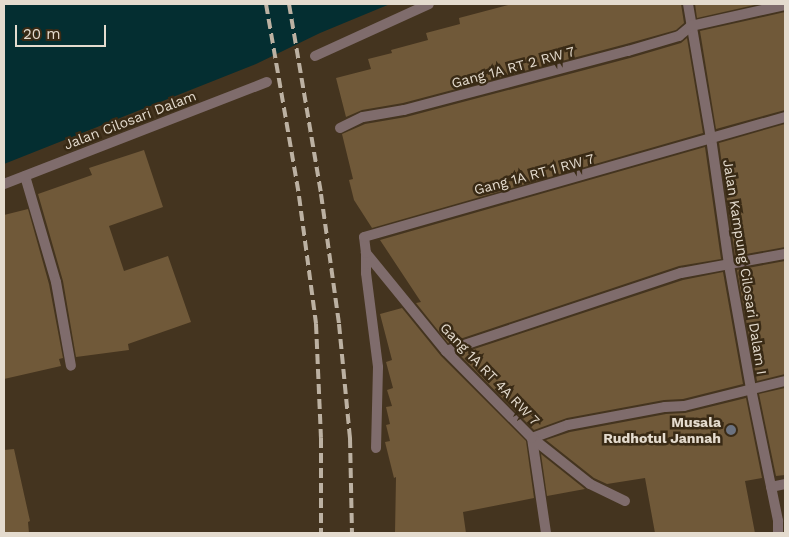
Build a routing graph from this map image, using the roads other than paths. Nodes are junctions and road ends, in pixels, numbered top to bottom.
1 (429, 4) edge
2 (688, 4) edge
3 (785, 5) edge
4 (691, 26) junction
5 (315, 56) dead end
6 (267, 82) dead end
7 (785, 117) edge
8 (340, 128) dead end
9 (711, 138) junction
10 (25, 176) junction
11 (4, 184) edge
12 (366, 253) junction
13 (785, 254) edge
14 (729, 265) junction
15 (446, 351) junction
16 (71, 366) dead end
17 (785, 380) edge
18 (751, 389) junction
19 (532, 438) junction
20 (376, 448) dead end
21 (785, 484) edge
22 (771, 487) junction
23 (625, 501) dead end
24 (546, 533) edge
25 (778, 533) edge

1 - 5 street
2 - 4 street, Jalan Kampung Cilosari Dalam I
3 - 4 street, Gang 1A RT 2 RW 7
4 - 8 street, Gang 1A RT 2 RW 7
4 - 9 street, Jalan Kampung Cilosari Dalam I
6 - 10 street, Jalan Cilosari Dalam
7 - 9 street, Gang 1A RT 1 RW 7
9 - 12 street, Gang 1A RT 1 RW 7
9 - 14 street, Jalan Kampung Cilosari Dalam I
10 - 11 street, Jalan Cilosari Dalam
10 - 16 street
12 - 15 street, Gang 1A RT 4A RW 7
12 - 20 street
13 - 14 street
14 - 15 street
14 - 18 street, Jalan Kampung Cilosari Dalam I
15 - 19 street, Gang 1A RT 4A RW 7
17 - 18 street
18 - 19 street
18 - 22 street, Jalan Kampung Cilosari Dalam I
19 - 23 street, Gang 1A RT 4A RW 7
19 - 24 street
21 - 22 street
22 - 25 street, Jalan Kampung Cilosari Dalam I

